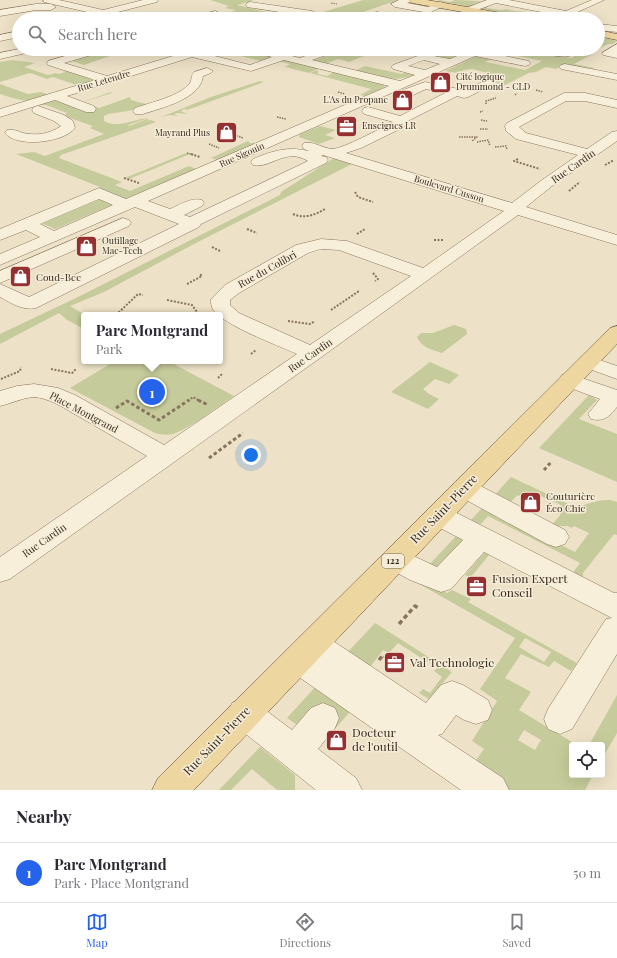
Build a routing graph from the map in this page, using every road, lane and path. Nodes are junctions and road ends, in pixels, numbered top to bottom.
1 (152, 0) edge
2 (410, 0) edge
3 (573, 0) edge
4 (94, 1) dead end
5 (596, 2) edge
6 (12, 3) dead end
7 (73, 3) edge
8 (331, 3) dead end
9 (165, 4) dead end
10 (250, 4) dead end
11 (337, 4) dead end
12 (432, 4) edge
13 (0, 7) edge
14 (52, 7) edge
15 (114, 7) junction
16 (471, 11) junction
17 (99, 12) edge
18 (120, 12) edge
19 (146, 12) dead end
20 (304, 12) edge
21 (412, 12) edge
22 (467, 12) edge
23 (477, 12) edge
24 (545, 12) edge
25 (585, 12) edge
26 (0, 14) edge
27 (605, 28) edge
28 (617, 29) edge
29 (605, 34) edge
30 (12, 35) edge
31 (617, 36) edge
32 (0, 38) edge
33 (617, 47) edge
34 (12, 53) edge
35 (617, 55) edge
36 (0, 56) edge
37 (76, 56) edge
38 (187, 56) edge
39 (213, 56) edge
40 (273, 56) edge
41 (291, 56) edge
42 (315, 56) edge
43 (418, 56) edge
44 (424, 56) edge
45 (467, 56) edge
46 (498, 56) edge
47 (301, 61) junction
48 (166, 62) junction
49 (231, 62) junction
50 (451, 63) junction
51 (525, 63) dead end
52 (386, 64) dead end
53 (362, 65) dead end
54 (256, 67) junction
55 (398, 67) junction
56 (566, 67) dead end
57 (207, 71) junction
58 (279, 72) dead end
59 (346, 72) junction
60 (93, 75) junction
61 (222, 75) dead end
62 (451, 76) dead end
63 (617, 77) edge
64 (429, 79) junction
65 (110, 82) junction
66 (488, 82) dead end
67 (405, 83) junction
68 (536, 90) dead end
69 (57, 91) junction
70 (456, 92) junction
71 (543, 92) dead end
72 (517, 94) dead end
73 (515, 95) dead end
74 (496, 98) dead end
75 (486, 104) dead end
76 (617, 104) edge
77 (12, 108) edge
78 (90, 109) dead end
79 (139, 111) dead end
80 (483, 111) dead end
81 (310, 112) junction
82 (346, 112) junction
83 (480, 112) dead end
84 (401, 120) junction
85 (481, 120) dead end
86 (487, 121) dead end
87 (280, 126) junction
88 (480, 129) dead end
89 (488, 129) dead end
90 (12, 133) dead end
91 (232, 134) dead end
92 (617, 135) edge
93 (459, 137) dead end
94 (246, 139) junction
95 (472, 141) dead end
96 (476, 142) dead end
97 (209, 144) dead end
98 (490, 146) dead end
99 (495, 147) dead end
100 (330, 148) junction
101 (222, 149) joint
102 (507, 150) dead end
103 (187, 153) dead end
104 (518, 159) dead end
105 (598, 159) junction
106 (614, 160) dead end
107 (207, 165) junction
108 (541, 169) dead end
109 (124, 178) dead end
110 (580, 182) dead end
111 (141, 184) dead end
112 (575, 186) junction
113 (581, 188) dead end
114 (569, 191) dead end
115 (355, 192) dead end
116 (373, 202) dead end
117 (131, 203) junction
118 (154, 209) junction
119 (325, 209) dead end
120 (516, 209) junction
121 (293, 214) dead end
122 (170, 215) junction
123 (190, 223) junction
124 (26, 224) junction
125 (247, 229) dead end
126 (257, 233) dead end
127 (0, 235) edge
128 (54, 237) junction
129 (0, 240) edge
130 (434, 240) dead end
131 (444, 240) dead end
132 (617, 240) edge
133 (212, 247) dead end
134 (22, 250) junction
135 (220, 251) dead end
136 (0, 260) edge
137 (369, 270) dead end
138 (200, 274) dead end
139 (426, 275) junction
140 (0, 278) edge
141 (376, 281) dead end
142 (187, 284) dead end
143 (0, 290) edge
144 (359, 291) dead end
145 (143, 295) dead end
146 (20, 300) junction
147 (167, 300) dead end
148 (331, 310) dead end
149 (0, 311) edge
150 (119, 312) edge
151 (197, 312) dead end
152 (288, 321) dead end
153 (315, 321) dead end
154 (614, 338) edge
155 (256, 350) dead end
156 (251, 354) dead end
157 (313, 354) junction
158 (21, 367) dead end
159 (51, 369) dead end
160 (76, 369) dead end
161 (579, 371) junction
162 (223, 373) dead end
163 (617, 373) edge
164 (218, 378) dead end
165 (0, 380) edge
166 (616, 398) edge
167 (0, 399) edge
168 (225, 414) junction
169 (599, 414) dead end
170 (99, 418) junction
171 (243, 433) dead end
172 (232, 441) junction
173 (237, 443) dead end
174 (165, 456) junction
175 (209, 458) dead end
176 (552, 461) dead end
177 (544, 470) dead end
178 (464, 488) junction
179 (438, 515) junction
180 (556, 537) dead end
181 (482, 538) junction
182 (395, 559) junction
183 (0, 571) edge
184 (420, 609) dead end
185 (617, 612) edge
186 (399, 624) dead end
187 (305, 651) junction
188 (476, 710) dead end
189 (244, 713) junction
190 (324, 718) dead end
191 (560, 719) dead end
192 (295, 751) junction
193 (170, 790) edge
194 (344, 790) edge
195 (491, 790) edge

1 - 9 street
1 - 15 street
2 - 12 main road
2 - 12 street
3 - 5 street
4 - 7 street
5 - 25 street
6 - 13 street
7 - 14 street
7 - 15 street
8 - 11 path
10 - 20 street
12 - 16 main road
12 - 21 street
14 - 26 street
15 - 17 street
15 - 18 street
15 - 19 street
16 - 22 street
16 - 23 main road
16 - 24 street
27 - 28 street
29 - 31 main road
30 - 32 street
33 - 35 street
34 - 36 street
37 - 60 street
38 - 48 street, Rue Letendre
39 - 49 street
40 - 54 street
41 - 47 street
42 - 47 street
43 - 55 street
44 - 50 street
45 - 50 street
46 - 51 street
47 - 59 street
48 - 60 street
48 - 65 street, Rue Letendre
49 - 54 street
49 - 57 street
50 - 64 street
52 - 55 street
53 - 59 street
54 - 58 street
55 - 64 street
56 - 63 street
57 - 61 street
57 - 79 street
59 - 67 street
60 - 65 street
62 - 64 street
64 - 67 street
64 - 70 street
64 - 82 street
65 - 69 street, Rue Letendre
66 - 70 street
67 - 82 street, Rue Sigouin
68 - 71 path
69 - 77 street
69 - 78 street
70 - 84 street
72 - 73 path
74 - 75 path
76 - 105 street
77 - 90 street
80 - 83 path
81 - 82 street
81 - 82 street
81 - 87 street
82 - 84 street
82 - 87 street, Rue Sigouin
84 - 100 street
85 - 86 path
87 - 94 street
87 - 100 street, Boulevard Cusson
87 - 107 street, Rue Sigouin
88 - 89 path
91 - 94 path
92 - 105 street, Rue Cardin
93 - 95 path
94 - 101 street
96 - 98 path
97 - 101 path
99 - 102 path
100 - 107 street
100 - 120 street, Boulevard Cusson
100 - 123 street
103 - 107 path
104 - 108 path
105 - 106 path
105 - 120 street, Rue Cardin
107 - 117 street, Rue Sigouin
109 - 111 path
110 - 112 path
112 - 113 path
112 - 114 path
115 - 116 path
117 - 118 street
117 - 124 street
117 - 128 street, Rue Sigouin
118 - 122 street
118 - 122 street
118 - 140 street
119 - 121 path
120 - 132 street, Boulevard Cusson
120 - 139 street, Rue Cardin
122 - 123 street
123 - 146 street
124 - 127 street
124 - 128 street
125 - 126 path
128 - 134 street, Rue Sigouin
129 - 134 street
130 - 131 path
133 - 135 path
134 - 136 street, Rue Sigouin
137 - 141 path
138 - 142 path
139 - 157 street, Rue Cardin
139 - 157 street, Rue du Colibri
143 - 146 street
144 - 148 path
145 - 150 path
146 - 149 street
147 - 151 path
152 - 153 path
154 - 161 main road, Rue Saint-Pierre / 122
155 - 156 path
157 - 168 street, Rue Cardin
158 - 165 path
159 - 160 path
161 - 163 street
161 - 166 street
161 - 178 main road, Rue Saint-Pierre / 122
162 - 164 path
166 - 169 street
167 - 170 street, Place Montgrand
168 - 170 path
168 - 174 street, Rue Cardin
170 - 174 street, Place Montgrand
171 - 172 path
172 - 173 path
172 - 175 path
174 - 183 street, Rue Cardin
176 - 177 path
178 - 179 main road, Rue Saint-Pierre / 122
178 - 180 street
179 - 181 street
179 - 182 main road, Rue Saint-Pierre / 122
181 - 182 street
181 - 185 street
182 - 187 main road, Rue Saint-Pierre / 122
184 - 186 path
185 - 191 street
187 - 188 street
187 - 189 main road, Rue Saint-Pierre / 122
187 - 195 street
189 - 192 street
189 - 193 main road, Rue Saint-Pierre / 122
190 - 192 street
192 - 194 street

